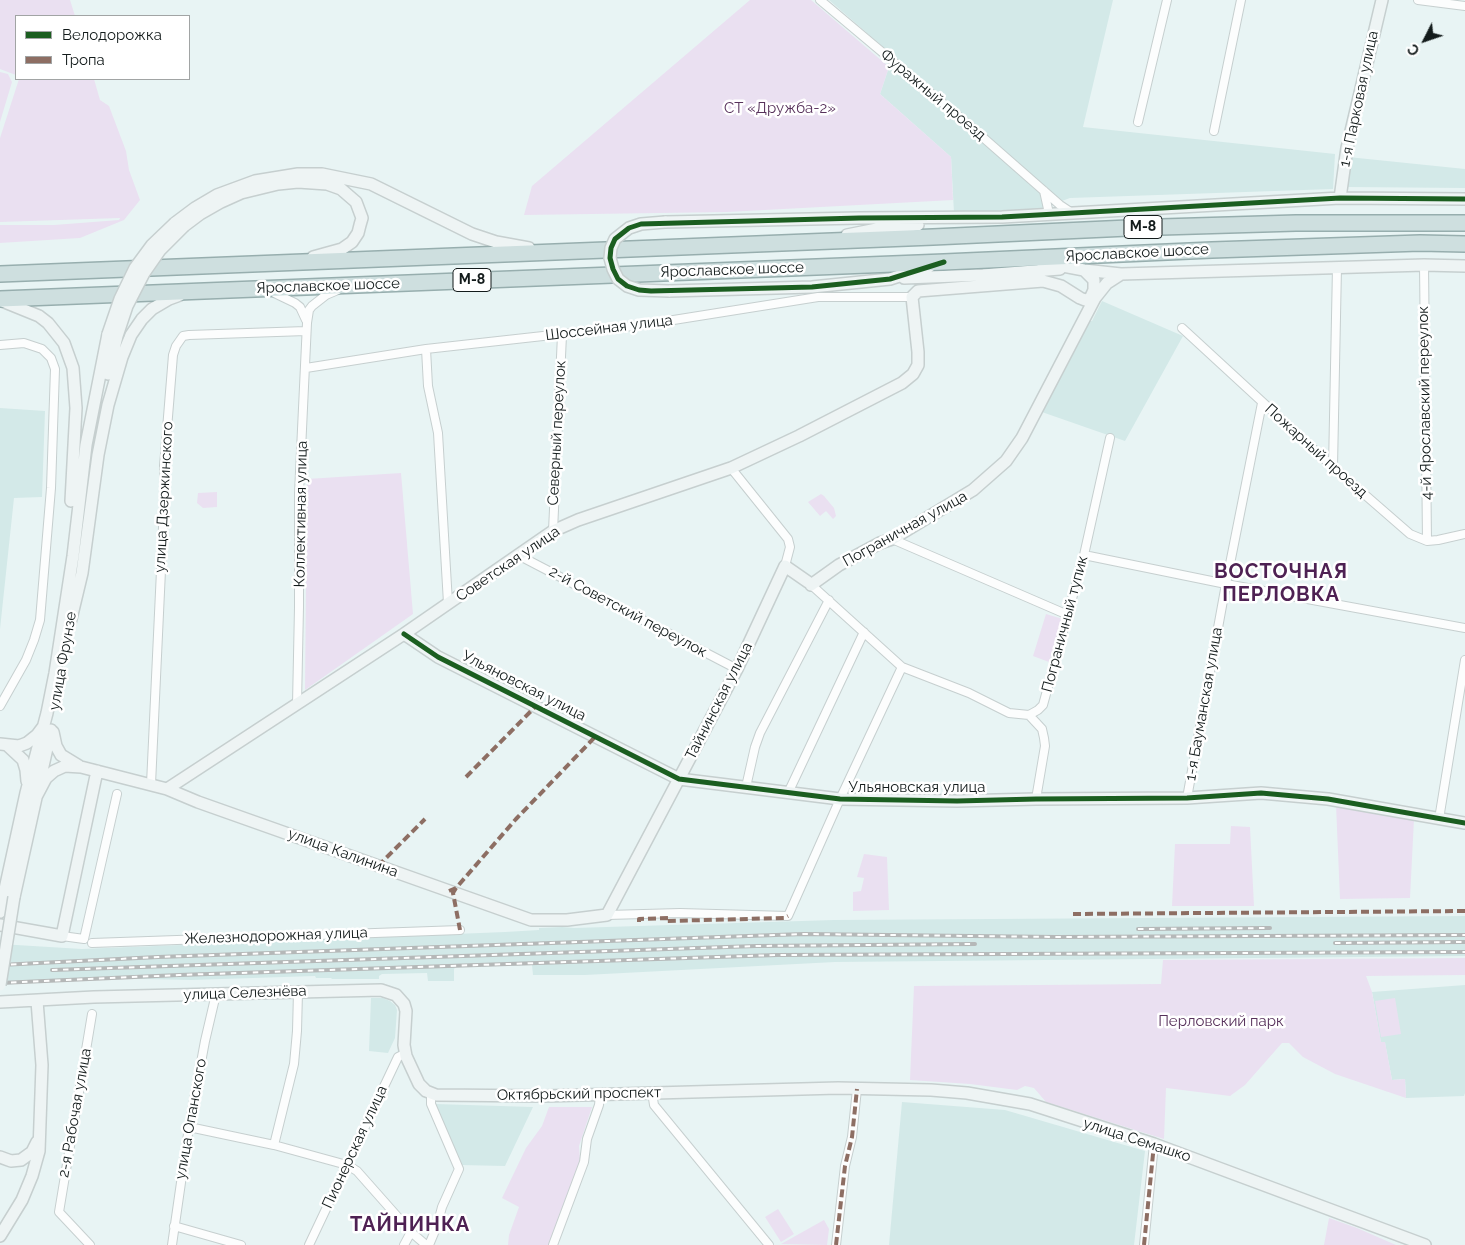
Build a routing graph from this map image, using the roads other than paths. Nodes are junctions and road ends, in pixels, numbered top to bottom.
1 (820, 0) edge
2 (1167, 0) edge
3 (1241, 0) edge
4 (1382, 0) edge
5 (1418, 0) edge
6 (1465, 6) edge
7 (1138, 122) dead end
8 (1214, 131) dead end
9 (1044, 191) junction
10 (1340, 198) junction
11 (1465, 199) edge
12 (1074, 214) junction
13 (1046, 216) junction
14 (1002, 218) junction
15 (1465, 223) edge
16 (180, 224) junction
17 (820, 242) junction
18 (1465, 244) edge
19 (568, 251) junction
20 (1023, 258) junction
21 (944, 262) junction
22 (281, 263) junction
23 (1424, 265) junction
24 (1465, 266) edge
25 (1336, 267) junction
26 (1079, 269) junction
27 (0, 274) edge
28 (1121, 274) junction
29 (890, 279) junction
30 (350, 285) junction
31 (264, 289) junction
32 (193, 292) junction
33 (912, 297) junction
34 (1092, 299) junction
35 (0, 300) edge
36 (307, 327) junction
37 (1182, 328) dead end
38 (562, 334) junction
39 (0, 345) edge
40 (426, 349) junction
41 (306, 368) junction
42 (1262, 403) junction
43 (1110, 438) dead end
44 (1332, 467) junction
45 (731, 468) junction
46 (553, 531) junction
47 (1465, 534) edge
48 (892, 539) junction
49 (1427, 541) junction
50 (518, 555) junction
51 (1084, 555) junction
52 (785, 566) junction
53 (809, 583) junction
54 (1226, 584) junction
55 (829, 600) junction
56 (448, 603) junction
57 (1068, 615) junction
58 (67, 622) junction
59 (1465, 628) edge
60 (864, 632) junction
61 (404, 634) junction
62 (1465, 660) edge
63 (902, 667) junction
64 (737, 669) junction
65 (297, 704) junction
66 (0, 706) edge
67 (1029, 715) junction
68 (49, 722) junction
69 (4, 745) edge
70 (81, 767) junction
71 (97, 771) junction
72 (679, 779) junction
73 (151, 784) junction
74 (746, 787) junction
75 (167, 789) junction
76 (788, 793) junction
77 (117, 794) dead end
78 (31, 795) junction
79 (1187, 798) junction
80 (1036, 799) junction
81 (840, 800) junction
82 (1439, 819) junction
83 (1465, 823) edge
84 (9, 896) junction
85 (0, 912) edge
86 (607, 914) junction
87 (0, 924) edge
88 (460, 930) dead end
89 (62, 936) junction
90 (92, 943) dead end
91 (0, 985) edge
92 (298, 992) junction
93 (216, 994) junction
94 (37, 1001) junction
95 (0, 1002) edge
96 (92, 1014) dead end
97 (406, 1053) junction
98 (838, 1088) joint
99 (857, 1089) junction
100 (652, 1092) junction
101 (431, 1094) junction
102 (600, 1094) junction
103 (189, 1127) junction
104 (39, 1138) junction
105 (1154, 1144) junction
106 (274, 1145) junction
107 (0, 1157) edge
108 (347, 1165) junction
109 (174, 1226) junction
110 (411, 1232) junction
111 (0, 1236) edge
112 (90, 1245) edge
113 (172, 1245) edge
114 (241, 1245) edge
115 (309, 1245) edge
116 (404, 1245) edge
117 (427, 1245) edge
118 (553, 1245) edge
119 (769, 1245) edge
120 (836, 1245) edge
121 (1144, 1245) edge
122 (1425, 1245) edge

1 - 9 street, Фуражный проезд
2 - 7 street
3 - 8 street
4 - 10 street, 1-я Парковая улица
5 - 6 street
9 - 12 street, Фуражный проезд
9 - 13 street
10 - 11 street
10 - 12 street
12 - 13 street
13 - 14 street
14 - 17 street
14 - 29 street, bridge
15 - 17 highway, Ярославское шоссе / М-8
16 - 19 street
16 - 22 street
16 - 58 street, улица Фрунзе, bridge
17 - 19 highway, Ярославское шоссе / М-8
18 - 20 highway, Ярославское шоссе / М-8
19 - 22 highway, Ярославское шоссе / М-8
20 - 21 highway, Ярославское шоссе / М-8
20 - 26 street
21 - 29 street
21 - 30 highway, Ярославское шоссе / М-8
22 - 27 highway, Ярославское шоссе / М-8
23 - 24 street
23 - 25 street
23 - 49 street, 4-й Ярославский переулок
25 - 28 street
25 - 44 street
26 - 28 street
26 - 29 street
26 - 34 street, Пограничная улица
28 - 34 street, Пограничная улица
30 - 31 highway, Ярославское шоссе / М-8
30 - 36 street, Коллективная улица
31 - 32 highway, Ярославское шоссе / М-8
31 - 36 street
32 - 35 highway, Ярославское шоссе / М-8
32 - 58 street
33 - 34 street
33 - 38 street, Шоссейная улица
33 - 45 street, Советская улица
34 - 48 street, Пограничная улица
35 - 58 street
36 - 41 street, Коллективная улица
36 - 73 street, улица Дзержинского
37 - 42 street, Пожарный проезд
38 - 40 street, Шоссейная улица
38 - 46 street, Северный переулок
39 - 66 street
40 - 41 street, Шоссейная улица
40 - 56 street
41 - 65 street, Коллективная улица
42 - 44 street, Пожарный проезд
42 - 54 street, 1-я Бауманская улица
43 - 51 street, Пограничный тупик
44 - 49 street, Пожарный проезд
45 - 46 street, Советская улица
45 - 52 street
46 - 50 street, Советская улица
47 - 49 street
48 - 53 street, Пограничная улица
48 - 57 street
50 - 56 street, Советская улица
50 - 64 street, 2-й Советский переулок
51 - 54 street
51 - 57 street, Пограничный тупик
52 - 53 street
52 - 64 street, Тайнинская улица
53 - 55 street
54 - 59 street
54 - 79 street, 1-я Бауманская улица
55 - 60 street
55 - 74 street
56 - 61 street, Советская улица
57 - 67 street, Пограничный тупик
58 - 68 street, улица Фрунзе
60 - 63 street
60 - 76 street
61 - 65 street, Советская улица
61 - 72 street, Ульяновская улица
62 - 82 street
63 - 67 street
63 - 81 street
64 - 72 street, Тайнинская улица
65 - 75 street, Советская улица
67 - 80 street
68 - 69 street
68 - 70 street
68 - 78 street, улица Фрунзе
69 - 78 street
70 - 71 street, улица Калинина
70 - 78 street
71 - 73 street, улица Калинина
71 - 89 street
72 - 74 street, Ульяновская улица
72 - 86 street, Тайнинская улица
73 - 75 street, улица Калинина
74 - 76 street, Ульяновская улица
75 - 86 street, улица Калинина
76 - 81 street, Ульяновская улица
77 - 89 street
78 - 84 street, улица Фрунзе
79 - 80 street, Ульяновская улица
79 - 82 street, Ульяновская улица
80 - 81 street, Ульяновская улица
81 - 86 street
82 - 83 street, Ульяновская улица
84 - 85 street, улица Фрунзе
84 - 91 street, улица Фрунзе, bridge
87 - 89 street
88 - 90 street, Железнодорожная улица
92 - 93 street, улица Селезнёва
92 - 97 street, улица Селезнёва
92 - 106 street
93 - 94 street, улица Селезнёва
93 - 103 street, улица Опанского
94 - 95 street, улица Селезнёва
94 - 104 street
96 - 112 street, 2-я Рабочая улица
97 - 101 street
97 - 108 street, Пионерская улица
98 - 99 street, улица Семашко
98 - 100 street, Октябрьский проспект
99 - 105 street, улица Семашко
99 - 120 street
100 - 102 street, Октябрьский проспект
100 - 119 street
101 - 102 street, Октябрьский проспект
101 - 117 street
102 - 118 street
103 - 106 street
103 - 109 street, улица Опанского
104 - 107 street
104 - 111 street
105 - 121 street
105 - 122 street, улица Семашко
106 - 108 street
108 - 110 street
108 - 115 street, Пионерская улица
109 - 113 street, улица Опанского
109 - 114 street
110 - 116 street
110 - 117 street

